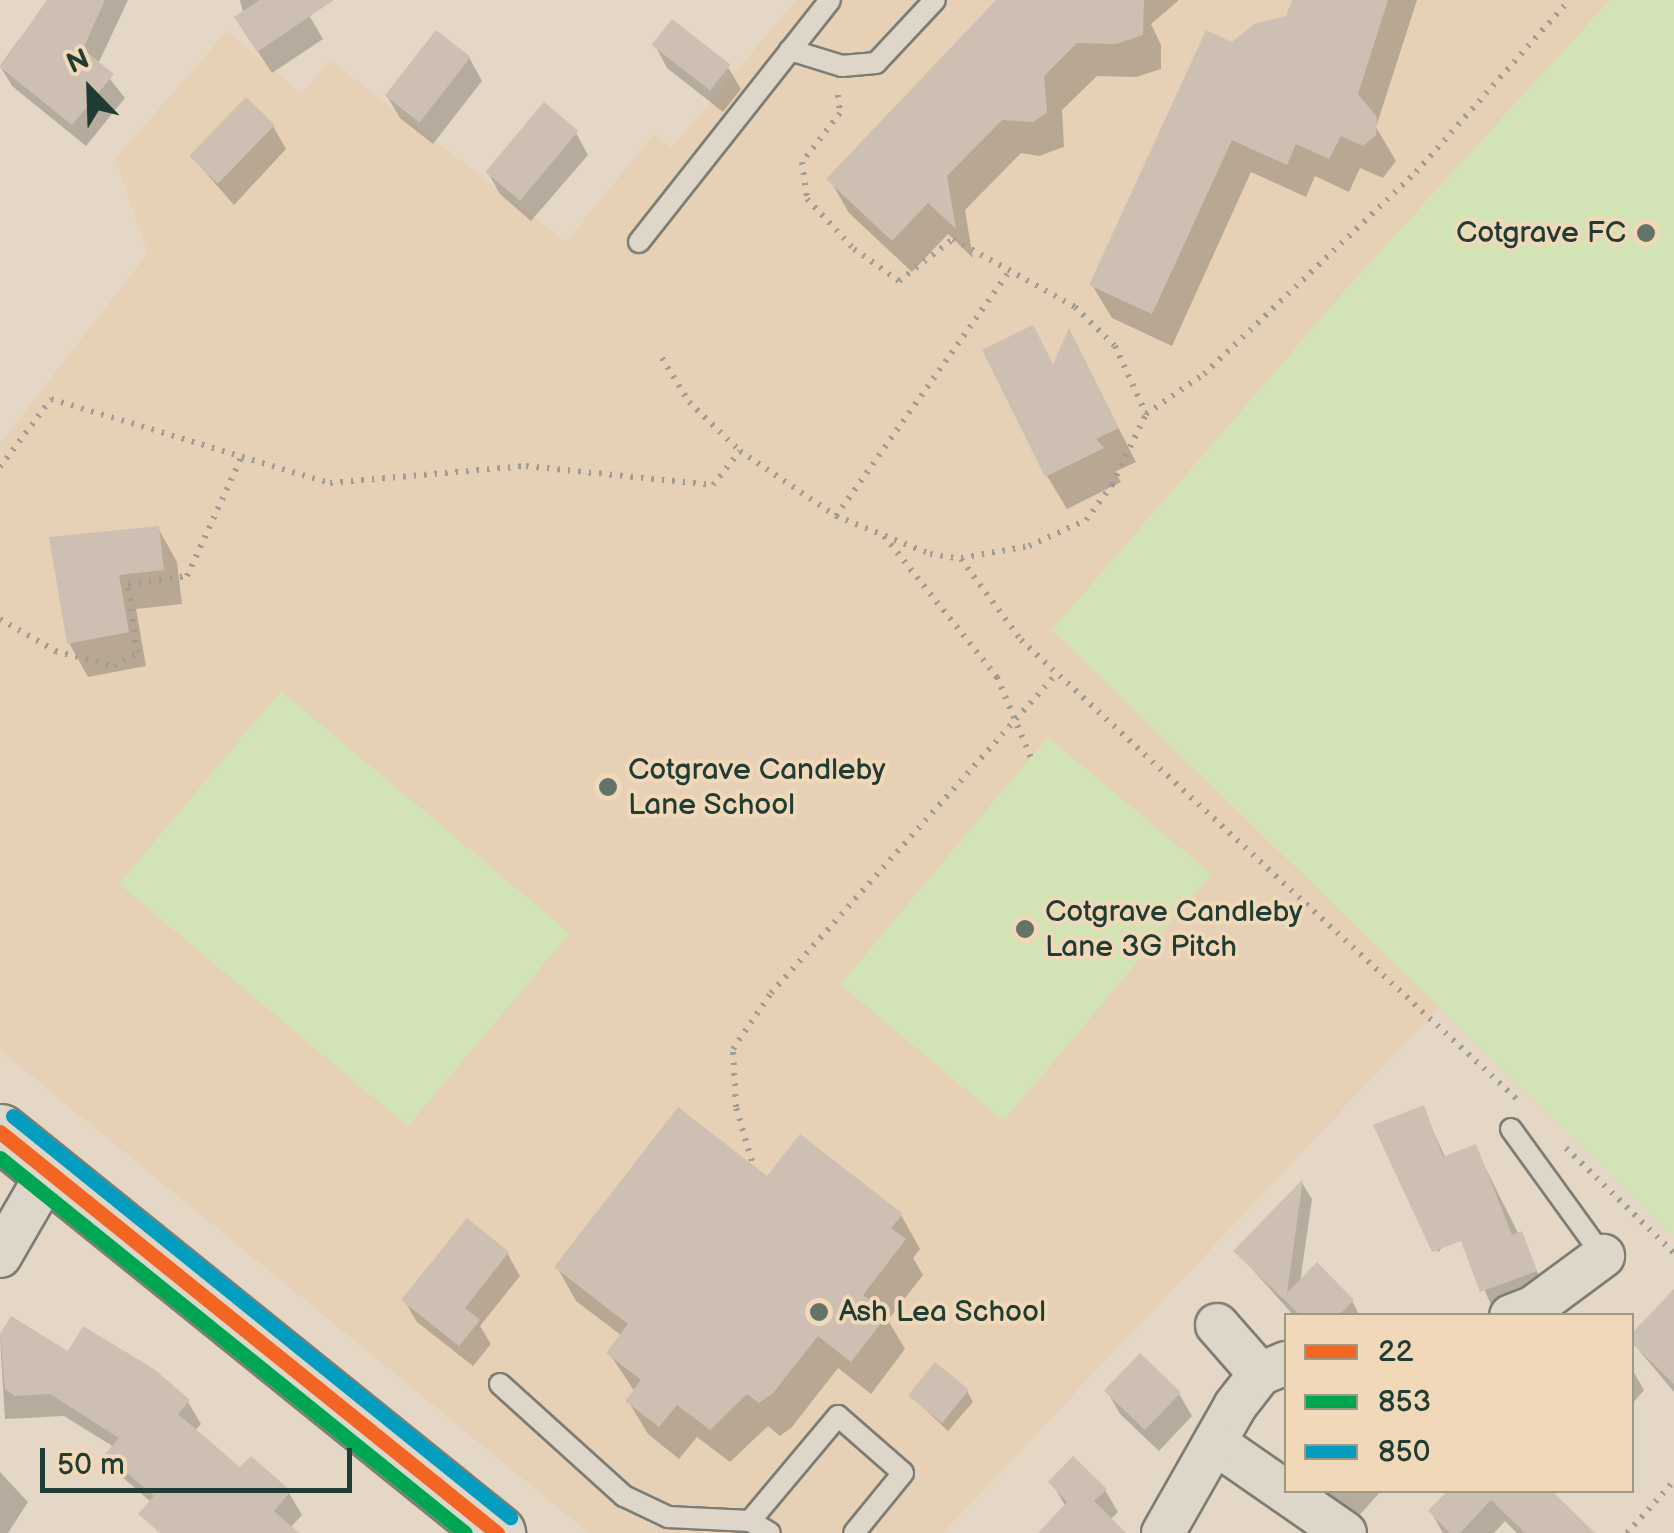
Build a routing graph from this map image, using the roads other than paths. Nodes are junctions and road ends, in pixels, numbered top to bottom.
1 (830, 0) edge
2 (936, 0) edge
3 (790, 50) junction
4 (639, 242) dead end
5 (1511, 1130) dead end
6 (0, 1132) edge
7 (49, 1172) junction
8 (0, 1256) edge
9 (1602, 1256) joint
10 (1520, 1313) edge
11 (1217, 1325) dead end
12 (1274, 1368) edge
13 (500, 1384) dead end
14 (1215, 1442) junction
15 (1284, 1490) edge
16 (1288, 1493) edge
17 (750, 1521) junction
18 (498, 1533) edge
19 (770, 1533) edge
20 (854, 1533) edge
21 (1164, 1533) edge
22 (1345, 1533) edge

1 - 3 lane
2 - 3 lane
3 - 4 lane
5 - 9 lane
6 - 7 street
7 - 8 street
7 - 18 street
9 - 10 street
11 - 12 street
12 - 14 street
13 - 17 lane
14 - 15 street
14 - 21 street
16 - 22 street
17 - 19 lane
17 - 20 lane

